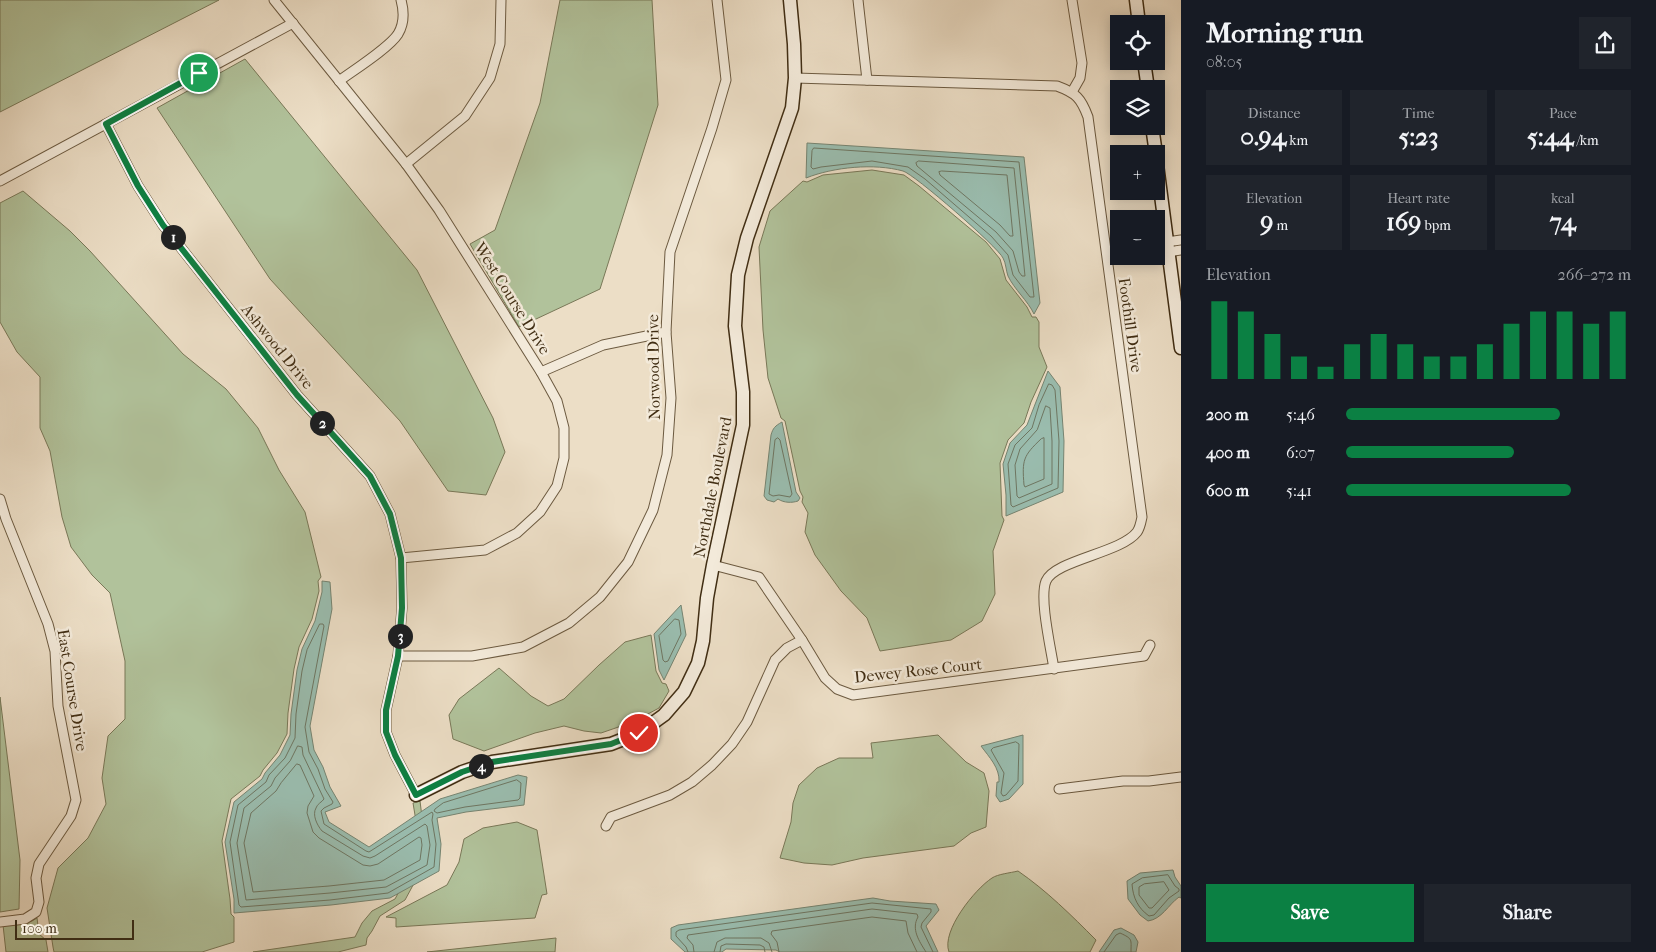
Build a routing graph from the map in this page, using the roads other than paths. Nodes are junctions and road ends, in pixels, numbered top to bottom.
1 (274, 0) edge
2 (402, 0) edge
3 (501, 0) edge
4 (717, 0) edge
5 (790, 0) edge
6 (858, 0) edge
7 (1072, 0) edge
8 (1136, 0) edge
9 (1138, 15) edge
10 (293, 23) junction
11 (795, 78) junction
12 (867, 80) junction
13 (339, 81) junction
14 (1072, 92) junction
15 (106, 124) junction
16 (406, 164) junction
17 (0, 181) edge
18 (1164, 200) edge
19 (1181, 240) edge
20 (1172, 248) edge
21 (666, 332) junction
22 (1181, 348) edge
23 (541, 372) junction
24 (0, 499) edge
25 (401, 558) junction
26 (713, 565) junction
27 (802, 640) junction
28 (1150, 645) dead end
29 (398, 656) junction
30 (1054, 669) junction
31 (1181, 777) edge
32 (1059, 790) dead end
33 (416, 795) joint
34 (606, 826) dead end
35 (0, 922) edge

1 - 10 street, West Course Drive
2 - 13 street
3 - 16 street
4 - 21 street, Norwood Drive
5 - 11 street, Northdale Boulevard
6 - 12 street
7 - 14 street
8 - 9 street
10 - 13 street, West Course Drive
10 - 15 street
11 - 12 street
11 - 26 street, Northdale Boulevard
12 - 14 street
13 - 16 street, West Course Drive
14 - 30 street, Foothill Drive
15 - 17 street
15 - 25 street, Ashwood Drive
16 - 23 street, West Course Drive
18 - 20 street
19 - 20 street
20 - 22 street
21 - 23 street
21 - 29 street, Norwood Drive
23 - 25 street, West Course Drive
24 - 35 street, East Course Drive
25 - 29 street, Ashwood Drive
26 - 27 street, Dewey Rose Court
26 - 33 street, Northdale Boulevard
27 - 30 street, Dewey Rose Court
27 - 34 street
28 - 30 street, Dewey Rose Court
29 - 33 street, Ashwood Drive
31 - 32 street

